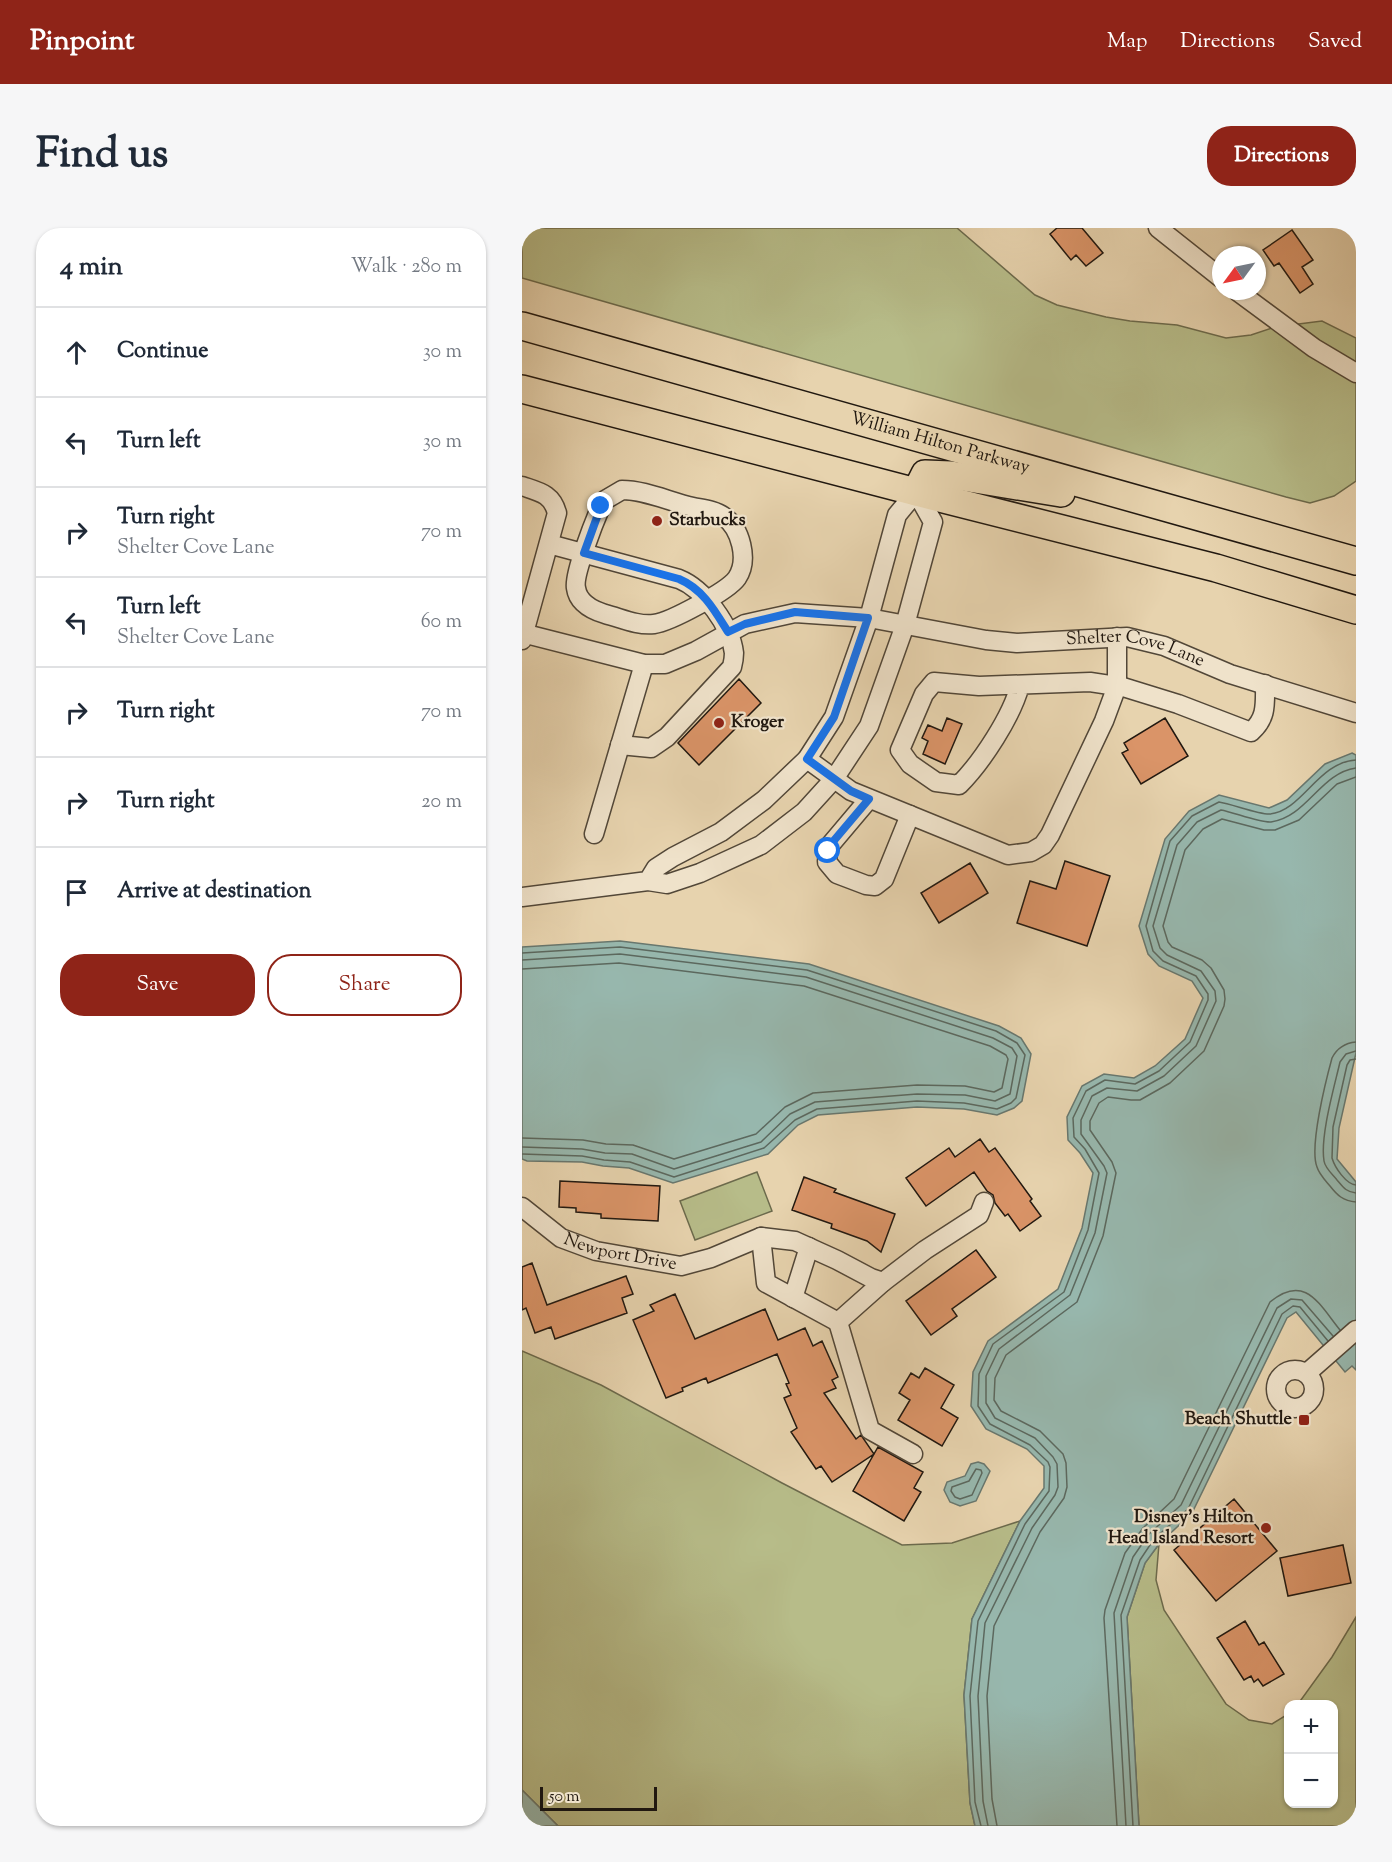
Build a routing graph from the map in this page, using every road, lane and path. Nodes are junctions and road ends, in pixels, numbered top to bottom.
1 (1158, 228) edge
2 (1212, 271) edge
3 (1249, 300) edge
4 (522, 326) edge
5 (1356, 373) edge
6 (522, 389) edge
7 (522, 486) edge
8 (916, 492) junction
9 (1194, 515) junction
10 (549, 544) junction
11 (584, 553) junction
12 (1356, 561) edge
13 (707, 600) junction
14 (1355, 610) edge
15 (868, 618) junction
16 (905, 625) junction
17 (728, 632) junction
18 (523, 636) edge
19 (1117, 638) junction
20 (644, 664) junction
21 (1265, 684) junction
22 (1020, 685) junction
23 (1117, 686) junction
24 (1356, 713) edge
25 (620, 745) junction
26 (807, 759) junction
27 (834, 779) junction
28 (869, 799) junction
29 (910, 815) junction
30 (594, 834) dead end
31 (648, 881) junction
32 (522, 897) edge
33 (984, 1202) dead end
34 (522, 1207) edge
35 (761, 1237) junction
36 (809, 1247) junction
37 (883, 1282) junction
38 (793, 1298) junction
39 (838, 1322) junction
40 (1356, 1330) edge
41 (1307, 1373) dead end
42 (913, 1454) dead end

1 - 2 street
3 - 5 street
4 - 9 highway, William Hilton Parkway
6 - 8 highway
7 - 10 street
8 - 9 highway
8 - 14 highway
8 - 15 street
8 - 16 street
9 - 12 highway, William Hilton Parkway
10 - 11 street
10 - 18 street
11 - 13 street
11 - 13 street
11 - 13 street
13 - 17 street
15 - 16 street, Shelter Cove Lane
15 - 17 street, Shelter Cove Lane
15 - 26 street
16 - 19 street, Shelter Cove Lane
16 - 27 street
17 - 20 street, Shelter Cove Lane
17 - 25 street
18 - 20 street, Shelter Cove Lane
19 - 21 street, Shelter Cove Lane
19 - 23 street
20 - 25 street
21 - 23 street
21 - 24 street, Shelter Cove Lane
22 - 22 street
22 - 23 street
23 - 29 street
25 - 30 street
26 - 27 street
26 - 31 street
27 - 28 street
27 - 31 street
28 - 29 street
28 - 29 street
31 - 32 street
33 - 37 street
34 - 35 street, Newport Drive
35 - 36 street, Newport Drive
35 - 38 street
36 - 37 street, Newport Drive
36 - 38 street
37 - 39 street
38 - 39 street
39 - 42 street
40 - 41 street

